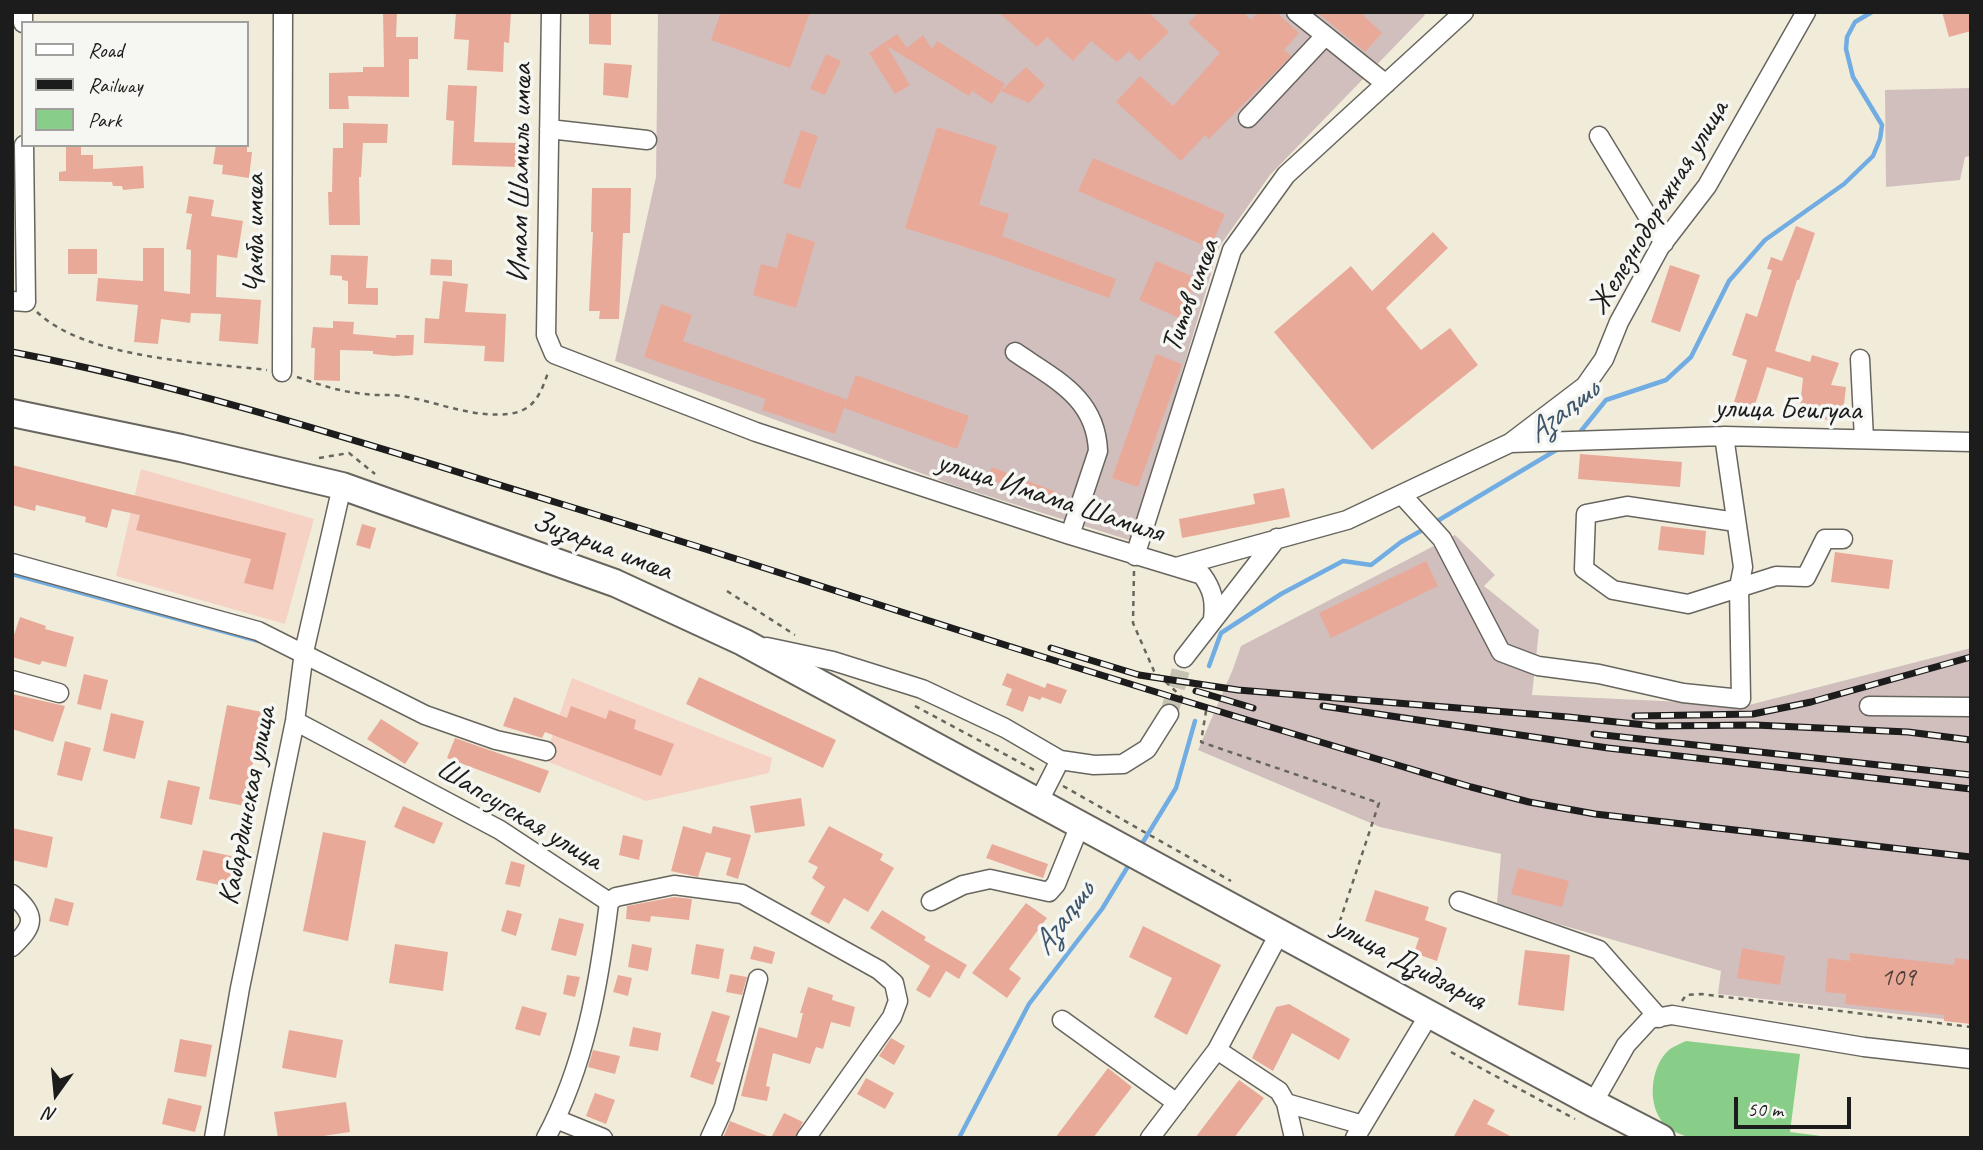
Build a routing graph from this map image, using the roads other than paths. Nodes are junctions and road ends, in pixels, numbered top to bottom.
1 (284, 12) edge
2 (551, 12) edge
3 (1296, 12) edge
4 (1464, 12) edge
5 (1806, 12) edge
6 (1325, 36) junction
7 (1385, 85) junction
8 (1248, 118) dead end
9 (549, 129) junction
10 (1600, 136) dead end
11 (648, 140) dead end
12 (24, 147) edge
13 (1664, 243) junction
14 (19, 302) edge
15 (1015, 352) dead end
16 (554, 354) joint
17 (1860, 359) dead end
18 (282, 372) road end
19 (12, 413) edge
20 (1724, 436) junction
21 (1864, 439) junction
22 (1548, 440) joint
23 (1971, 442) edge
24 (1510, 443) junction
25 (342, 486) junction
26 (1409, 502) junction
27 (1736, 522) junction
28 (1070, 535) junction
29 (1277, 538) junction
30 (1843, 539) dead end
31 (1135, 556) junction
32 (12, 563) edge
33 (1174, 568) junction
34 (1739, 587) junction
35 (1213, 619) junction
36 (743, 642) junction
37 (304, 652) junction
38 (1184, 658) tunnel mouth
39 (12, 680) edge
40 (58, 693) dead end
41 (1868, 706) dead end
42 (1971, 707) edge
43 (1169, 714) tunnel mouth
44 (295, 721) junction
45 (547, 751) dead end
46 (1060, 761) junction
47 (1038, 803) junction
48 (1080, 825) junction
49 (1142, 844) joint
50 (12, 894) edge
51 (931, 901) dead end
52 (1459, 901) dead end
53 (609, 902) junction
54 (1280, 932) junction
55 (12, 947) edge
56 (758, 979) dead end
57 (1430, 1013) junction
58 (1659, 1018) junction
59 (1062, 1020) dead end
60 (1217, 1050) junction
61 (1971, 1059) edge
62 (1177, 1103) junction
63 (1286, 1103) junction
64 (1593, 1103) junction
65 (556, 1119) junction
66 (1359, 1131) edge
67 (214, 1138) edge
68 (546, 1138) edge
69 (603, 1138) edge
70 (710, 1138) edge
71 (806, 1138) edge
72 (1150, 1138) edge
73 (1294, 1138) edge
74 (1661, 1138) edge

1 - 18 street, Чачба имҩа
2 - 9 street, Имам Шамиль имҩа
3 - 6 street
4 - 7 street, Титов имҩа
5 - 13 street, Железнодорожная улица
6 - 7 street
6 - 8 street
7 - 31 street, Титов имҩа
9 - 11 street
9 - 16 street, Имам Шамиль имҩа
10 - 13 street
12 - 14 street
13 - 24 street, Железнодорожная улица
15 - 28 street
16 - 28 street, улица Имама Шамиля
17 - 21 street
19 - 25 highway, Ӡиӡариа имҩа
20 - 21 street, улица Беигуаа
20 - 22 street, улица Беигуаа
20 - 27 street
21 - 23 street, улица Беигуаа
22 - 24 street, улица Имама Шамиля
24 - 26 street, улица Имама Шамиля
25 - 36 highway, Ӡиӡариа имҩа
25 - 37 street, Кабардинская улица
26 - 29 street, улица Имама Шамиля
26 - 34 street
27 - 34 street
27 - 34 street
28 - 31 street, улица Имама Шамиля
29 - 33 street, улица Имама Шамиля
29 - 35 street
30 - 34 street
31 - 33 street, улица Имама Шамиля
32 - 37 street
33 - 35 street
35 - 38 street
36 - 46 street
36 - 47 highway, Ӡиӡариа имҩа
37 - 44 street, Кабардинская улица
37 - 45 street
39 - 40 street
41 - 42 street
43 - 46 street
44 - 53 street, Шапсугская улица
44 - 67 street, Кабардинская улица
46 - 47 street
47 - 48 highway, Ӡиӡариа имҩа
48 - 49 highway, Ӡиӡариа имҩа
48 - 51 street
49 - 54 highway, улица Дзидзария
50 - 55 street
52 - 58 street
53 - 65 street
53 - 71 street, Шапсугская улица
54 - 57 highway, улица Дзидзария
54 - 60 street
56 - 70 street
57 - 64 highway, улица Дзидзария
57 - 66 street
58 - 61 street
58 - 64 street
59 - 62 street
60 - 62 street
60 - 63 street
62 - 72 street
63 - 66 street
63 - 73 street
64 - 74 highway, улица Дзидзария
65 - 68 street
65 - 69 street

